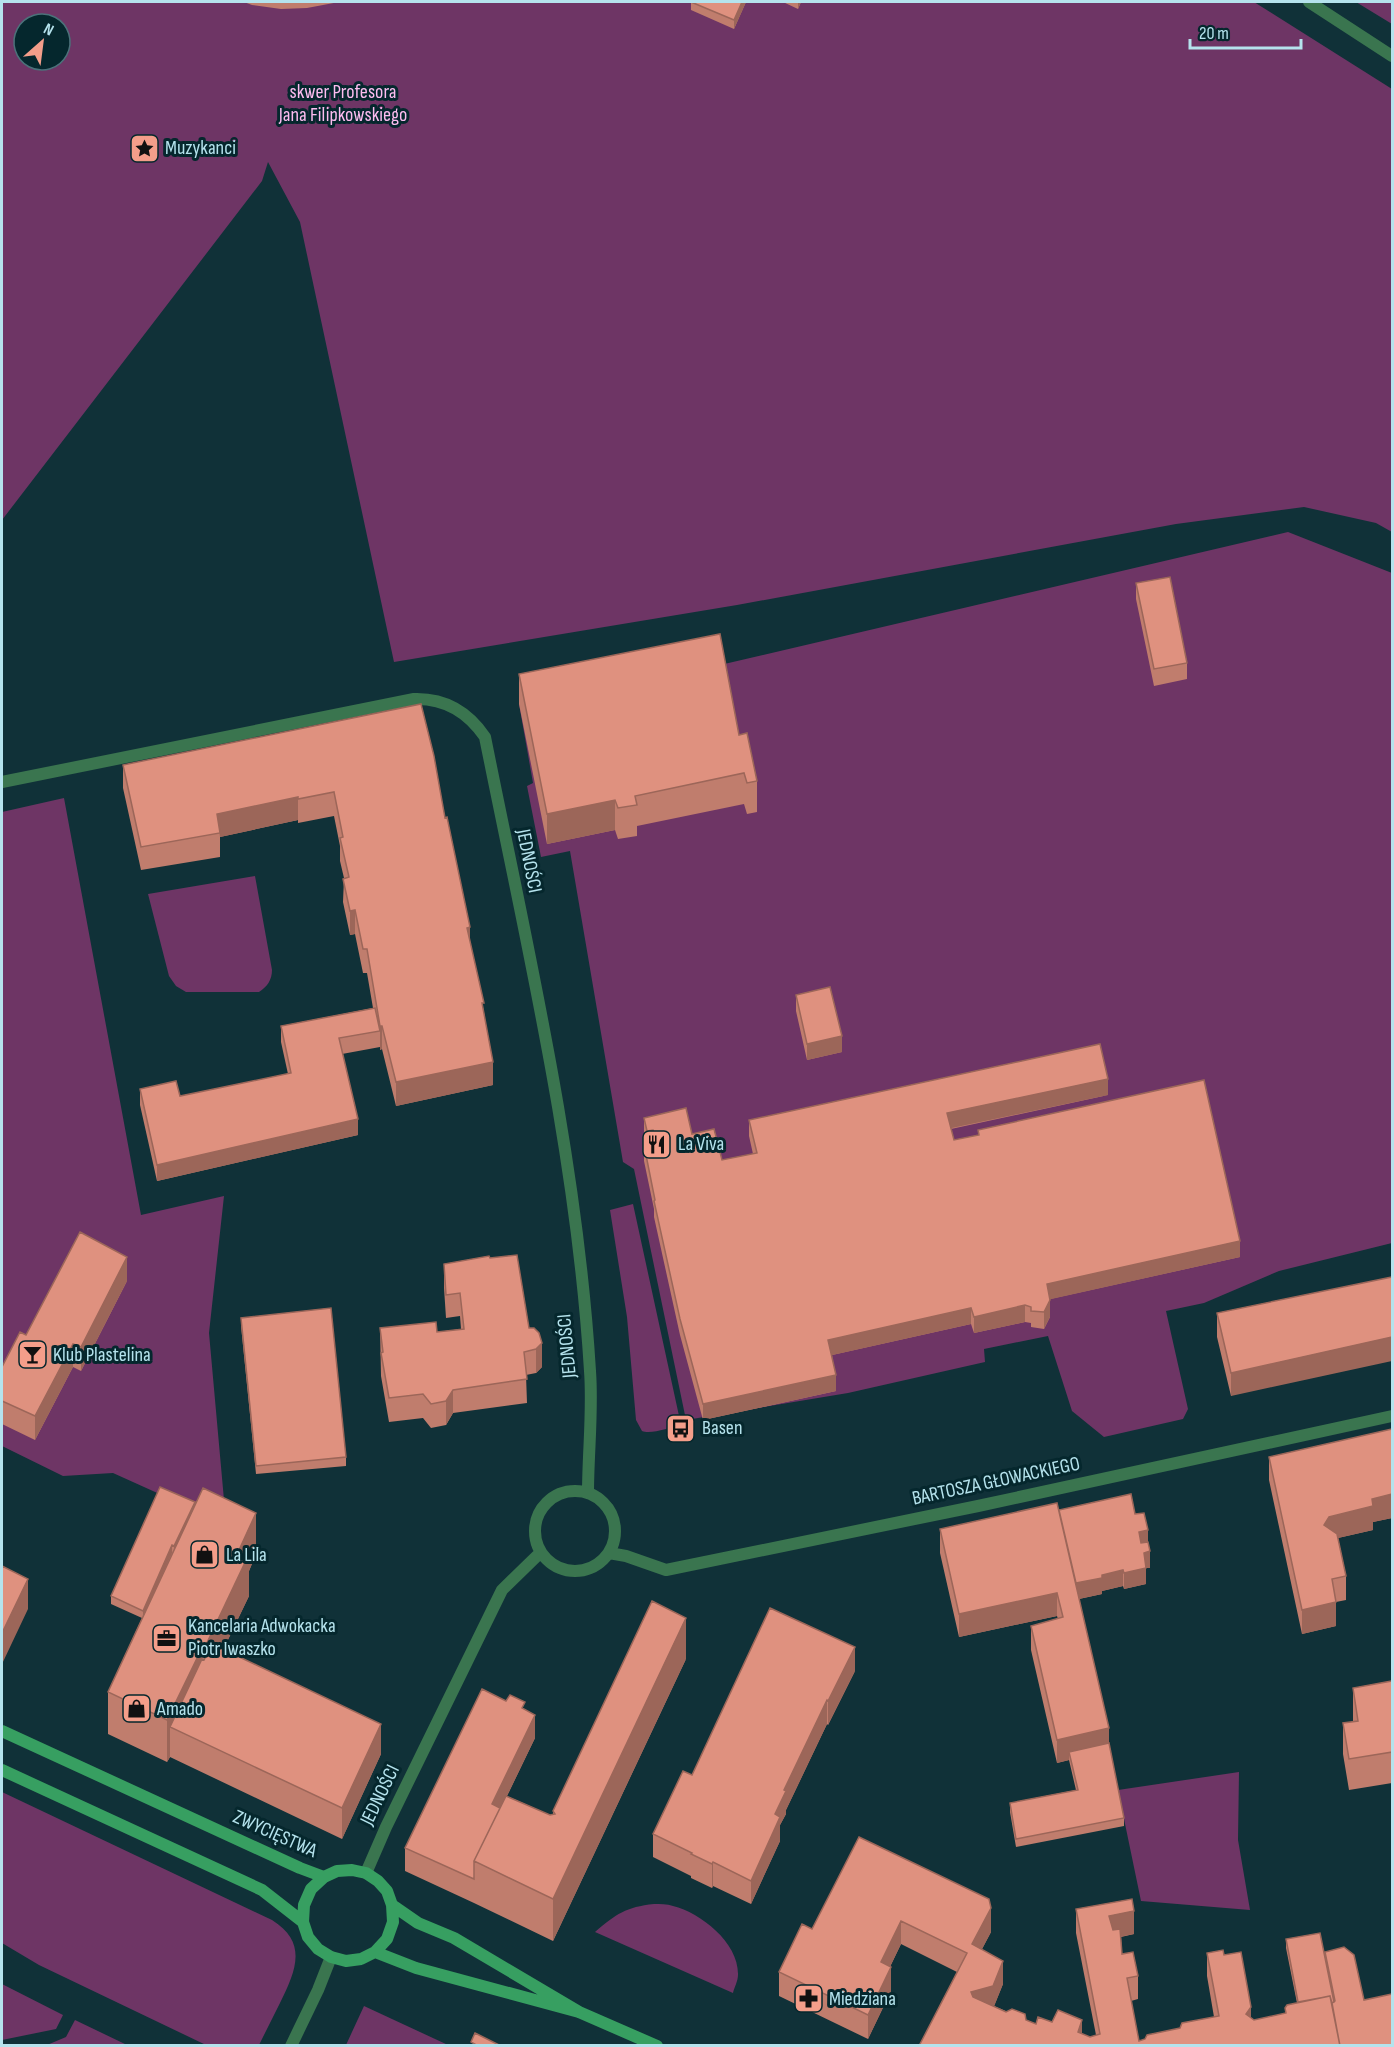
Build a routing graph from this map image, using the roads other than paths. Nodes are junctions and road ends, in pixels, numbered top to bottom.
1 (1309, 2) edge
2 (1392, 56) edge
3 (2, 782) edge
4 (1392, 1416) edge
5 (588, 1493) junction
6 (541, 1552) junction
7 (609, 1553) junction
8 (2, 1731) edge
9 (2, 1770) edge
10 (366, 1873) junction
11 (324, 1877) junction
12 (392, 1905) junction
13 (303, 1922) junction
14 (375, 1952) junction
15 (331, 1957) junction
16 (579, 2012) junction
17 (291, 2046) edge
18 (657, 2046) edge

1 - 2 street
3 - 5 street, JEDNOŚCI
4 - 7 street, BARTOSZA GŁOWACKIEGO
5 - 6 street
5 - 7 street
6 - 7 street
6 - 10 street, JEDNOŚCI
8 - 11 street, ZWYCIĘSTWA
9 - 13 street
10 - 11 street, ZWYCIĘSTWA
10 - 12 street
11 - 13 street
12 - 14 street
12 - 16 street
13 - 15 street
14 - 15 street
14 - 16 street
15 - 17 street
16 - 18 street

